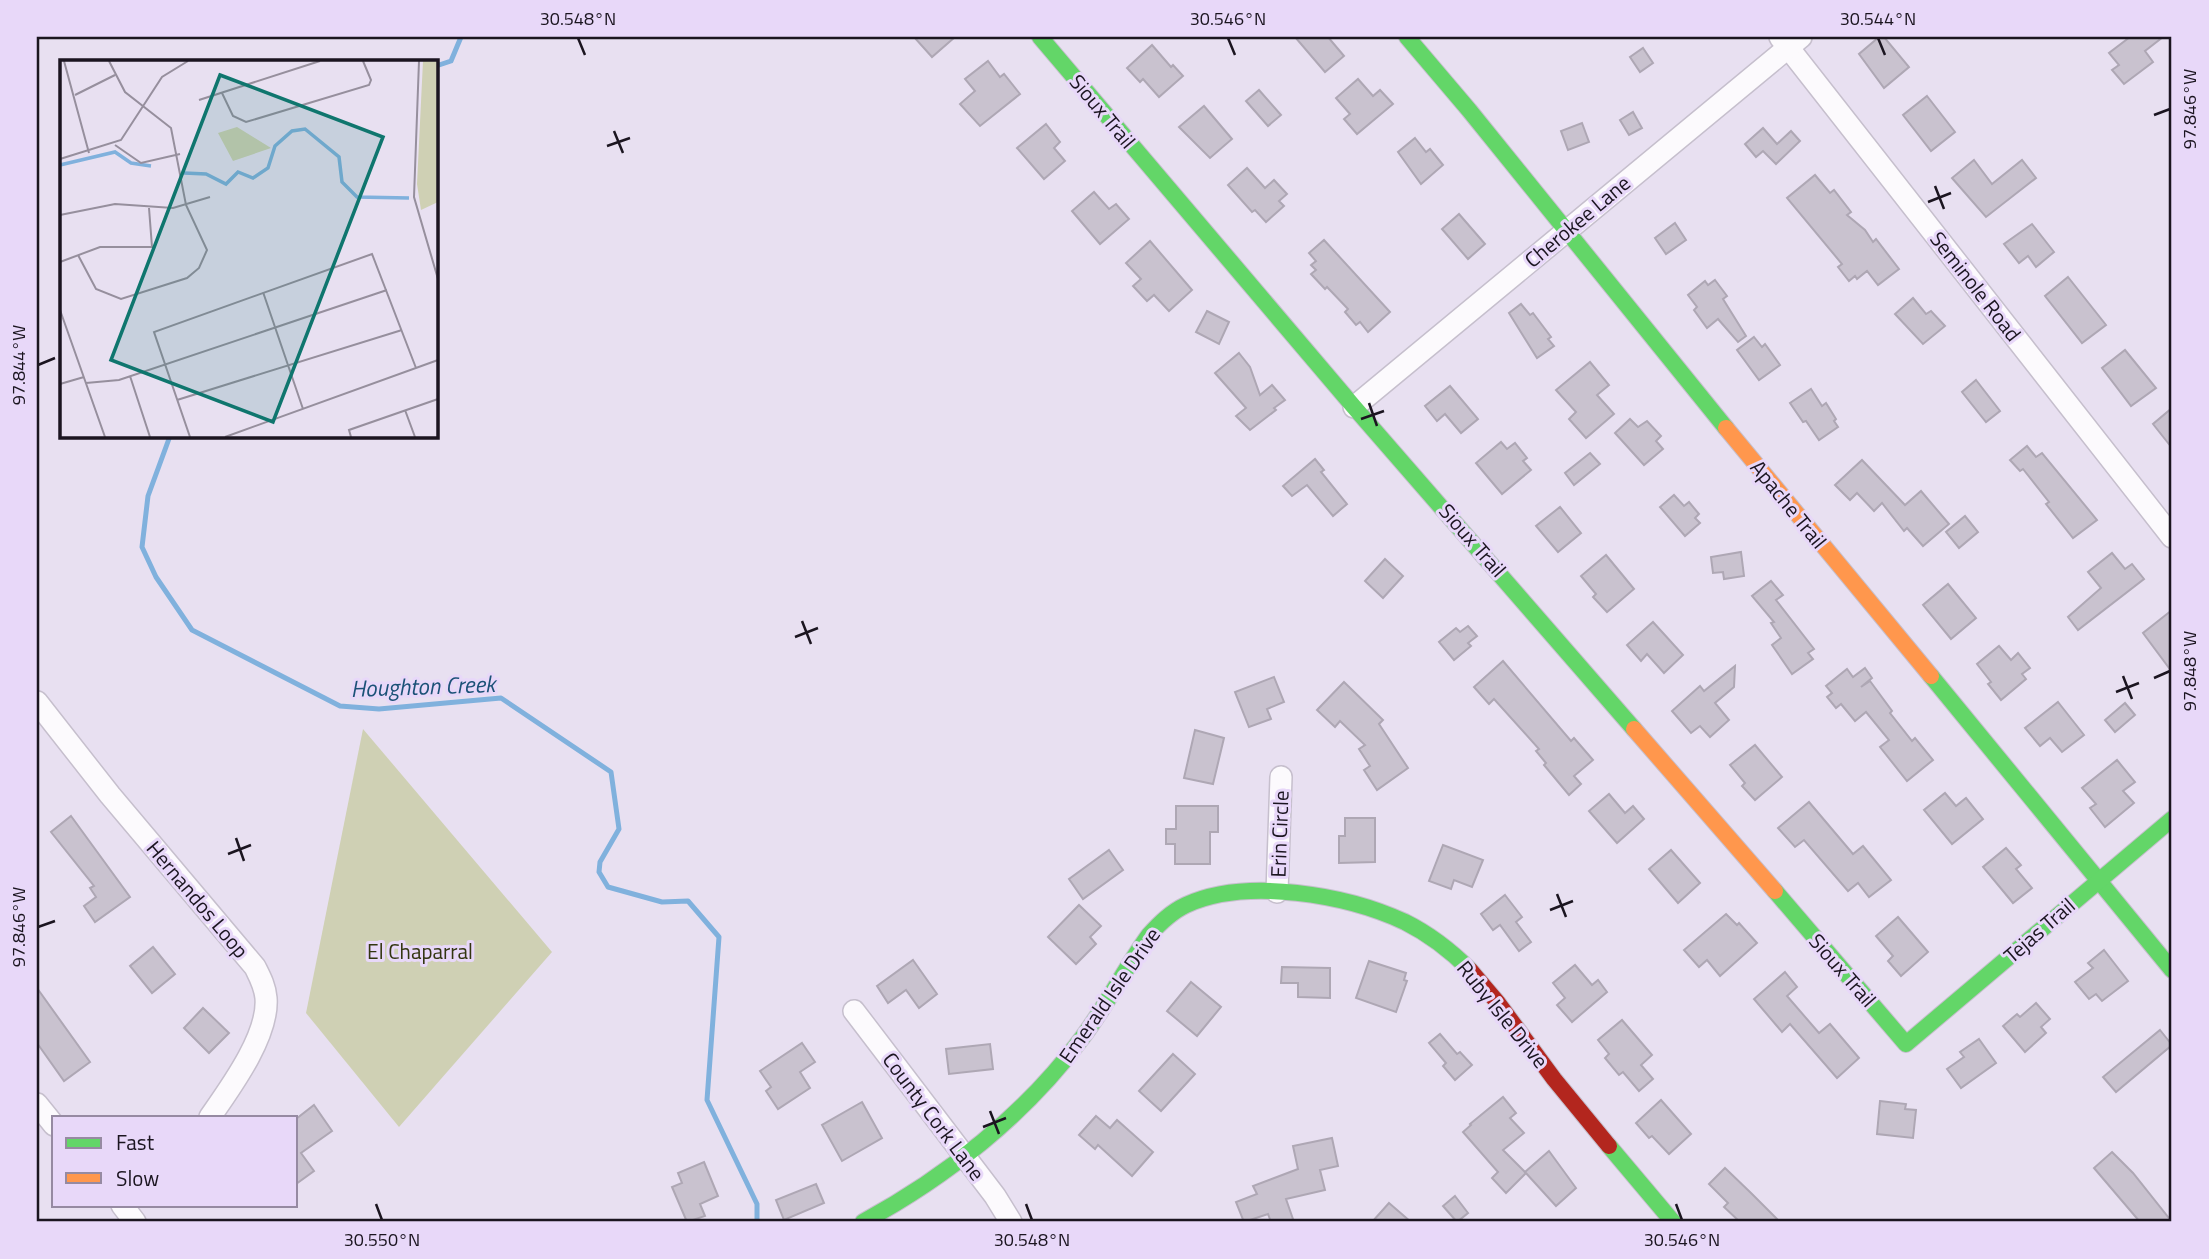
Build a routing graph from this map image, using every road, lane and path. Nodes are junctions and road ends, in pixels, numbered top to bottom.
1 (1040, 37) edge
2 (1407, 37) edge
3 (1789, 40) edge
4 (1565, 231) junction
5 (1354, 407) junction
6 (2172, 537) edge
7 (37, 702) edge
8 (1281, 777) dead end
9 (2172, 819) edge
10 (2099, 879) junction
11 (1277, 892) junction
12 (2172, 970) edge
13 (854, 1011) dead end
14 (1906, 1044) joint
15 (37, 1104) edge
16 (211, 1116) edge
17 (52, 1123) edge
18 (964, 1155) junction
19 (123, 1206) edge
20 (135, 1222) edge
21 (863, 1222) edge
22 (1011, 1222) edge
23 (1673, 1222) edge

1 - 5 street, Sioux Trail
2 - 4 street, Apache Trail
3 - 4 street, Cherokee Lane
3 - 6 street, Seminole Road
4 - 5 street, Cherokee Lane
4 - 10 street, Apache Trail
5 - 14 street, Sioux Trail
7 - 16 street, Hernandos Loop
8 - 11 street, Erin Circle
9 - 10 street, Tejas Trail
10 - 12 street, Apache Trail
10 - 14 street, Tejas Trail
11 - 18 street, Emerald Isle Drive
11 - 23 street, Ruby Isle Drive
13 - 18 street, County Cork Lane
15 - 17 street
18 - 21 street, Emerald Isle Drive
18 - 22 street, County Cork Lane
19 - 20 street

